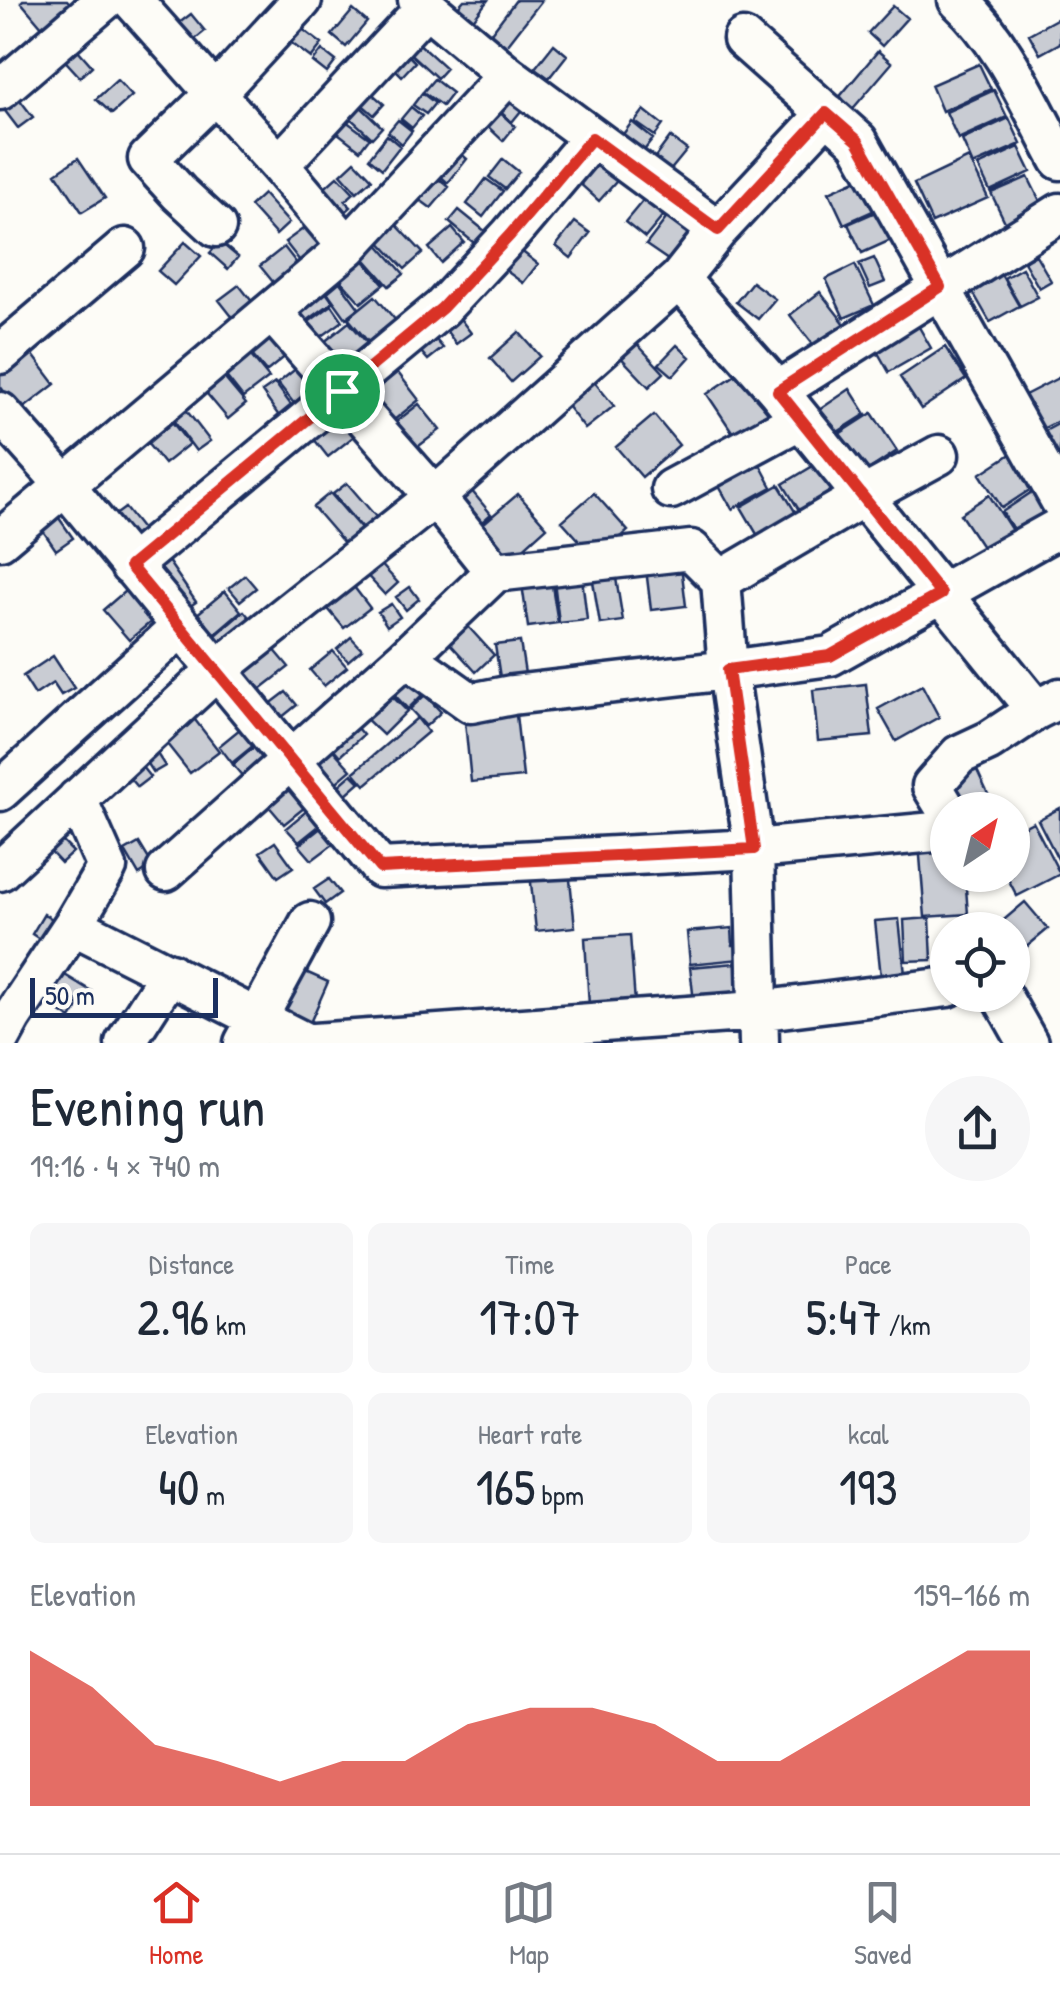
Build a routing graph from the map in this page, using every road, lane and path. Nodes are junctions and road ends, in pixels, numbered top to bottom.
1 (104, 0) edge
2 (132, 0) edge
3 (302, 0) edge
4 (958, 0) edge
5 (422, 4) edge
6 (743, 39) dead end
7 (508, 75) junction
8 (0, 90) edge
9 (214, 95) junction
10 (826, 113) junction
11 (592, 138) junction
12 (1060, 160) edge
13 (279, 165) junction
14 (1060, 213) edge
15 (216, 227) dead end
16 (718, 230) junction
17 (126, 248) dead end
18 (348, 248) junction
19 (679, 279) junction
20 (940, 287) junction
21 (272, 312) junction
22 (0, 354) edge
23 (342, 391) junction
24 (789, 406) junction
25 (8, 435) edge
26 (939, 455) dead end
27 (64, 484) junction
28 (671, 489) dead end
29 (864, 496) junction
30 (435, 497) junction
31 (1060, 500) edge
32 (1060, 527) edge
33 (0, 540) edge
34 (130, 566) junction
35 (494, 572) junction
36 (720, 580) junction
37 (941, 594) junction
38 (181, 627) junction
39 (406, 658) junction
40 (216, 670) junction
41 (728, 670) junction
42 (1048, 704) edge
43 (290, 760) junction
44 (0, 791) edge
45 (78, 799) junction
46 (754, 849) junction
47 (0, 871) edge
48 (166, 871) dead end
49 (310, 922) dead end
50 (73, 925) junction
51 (170, 973) junction
52 (930, 991) edge
53 (1011, 1012) edge
54 (4, 1021) edge
55 (758, 1027) edge
56 (251, 1031) edge
57 (125, 1043) edge
58 (306, 1043) edge
59 (314, 1043) edge
60 (1028, 1043) edge

1 - 8 street
2 - 9 street
3 - 9 street
4 - 12 street
5 - 7 street
5 - 13 street
6 - 10 street
7 - 11 street
7 - 18 street
9 - 13 street
9 - 15 street
10 - 16 street
10 - 20 street
11 - 16 street
11 - 23 street
13 - 18 street
14 - 20 street
16 - 19 street
17 - 22 street
18 - 21 street
19 - 24 street
19 - 30 street
20 - 24 street
20 - 31 street
21 - 23 street
21 - 27 street
23 - 30 street
23 - 34 street
24 - 28 street
24 - 29 street
25 - 27 street
26 - 29 street
27 - 33 street
27 - 34 street
29 - 36 street
29 - 37 street
30 - 35 street
30 - 40 street
32 - 37 street
34 - 38 street
35 - 36 street
35 - 39 street
36 - 41 street
37 - 41 street
37 - 42 street
38 - 40 street
38 - 44 street
39 - 41 street
39 - 43 street
40 - 43 street
40 - 45 street
41 - 46 street
42 - 46 street
43 - 46 street
43 - 48 street
45 - 47 street
45 - 50 street
46 - 55 street
49 - 56 street
50 - 51 street
50 - 54 street
51 - 56 street
51 - 57 street
52 - 55 street
53 - 60 street
55 - 59 street
56 - 58 street

